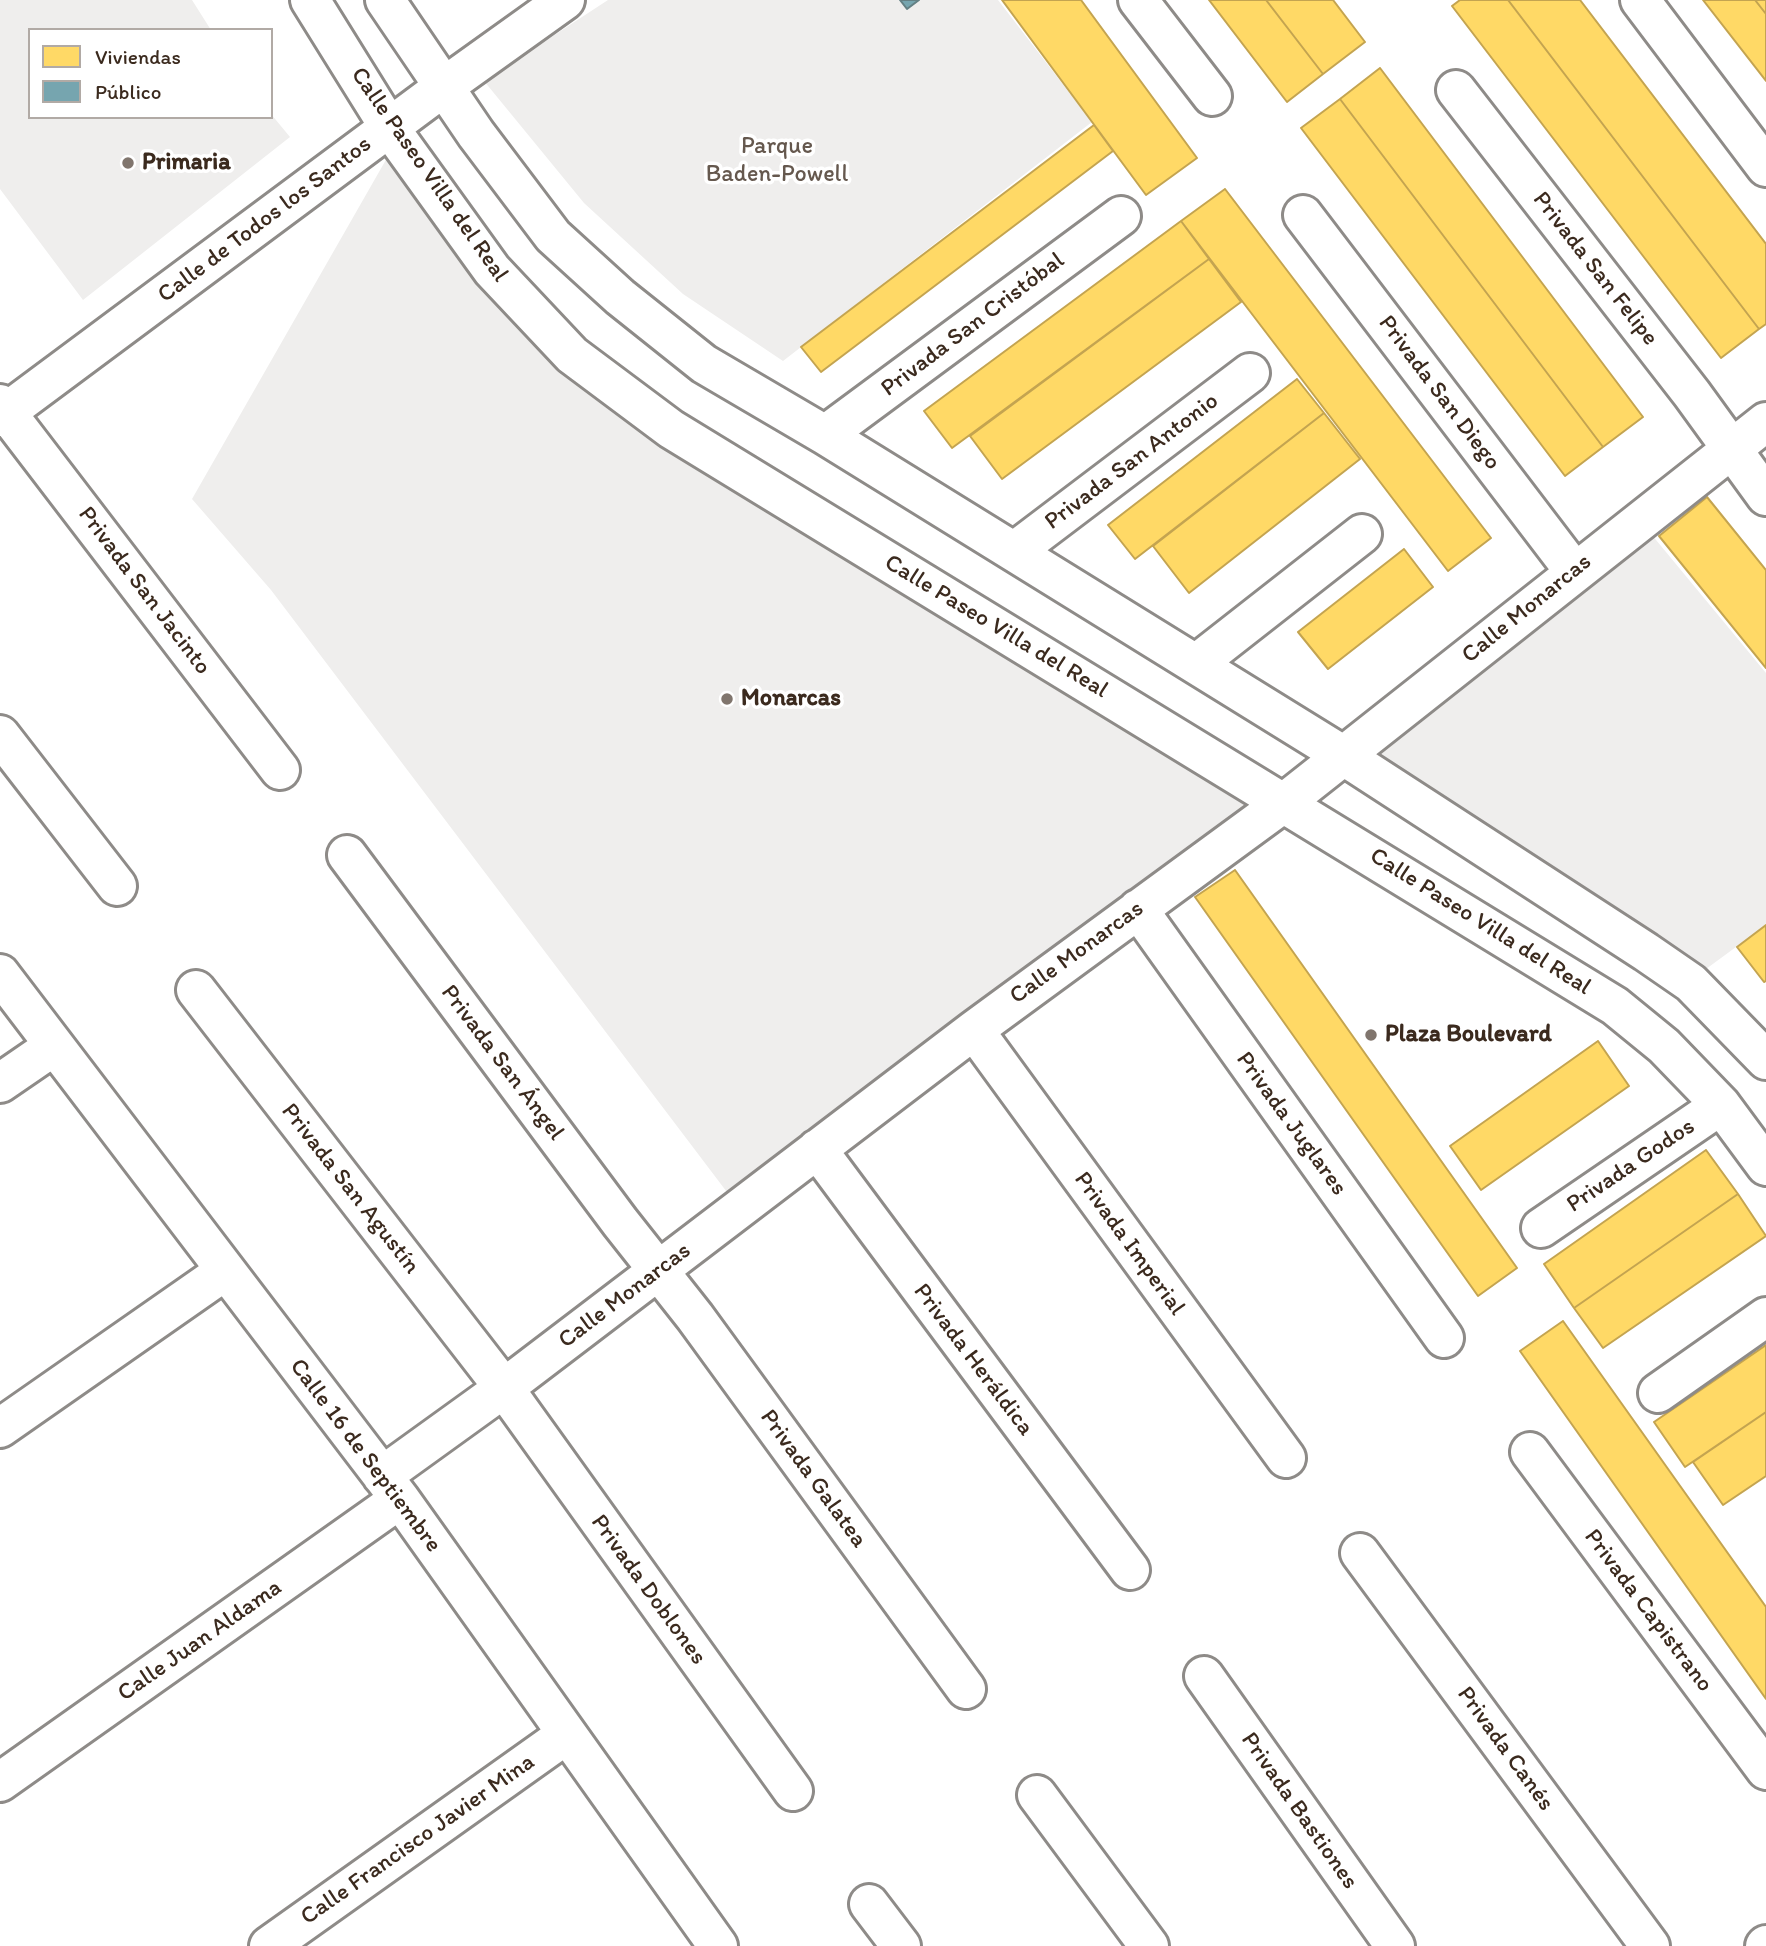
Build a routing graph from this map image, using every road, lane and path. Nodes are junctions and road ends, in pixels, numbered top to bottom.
1 (310, 0) edge
2 (385, 0) edge
3 (565, 0) edge
4 (1138, 0) edge
5 (1640, 0) edge
6 (445, 86) junction
7 (1456, 90) dead end
8 (1212, 96) dead end
9 (389, 127) junction
10 (1766, 167) edge
11 (1303, 215) dead end
12 (1121, 216) dead end
13 (1250, 373) dead end
14 (2, 411) edge
15 (1766, 422) edge
16 (825, 435) junction
17 (1731, 450) junction
18 (1766, 496) edge
19 (1362, 534) dead end
20 (1015, 551) junction
21 (1574, 571) junction
22 (1196, 664) junction
23 (0, 735) edge
24 (1344, 756) junction
25 (280, 770) dead end
26 (1284, 802) junction
27 (347, 855) dead end
28 (117, 886) dead end
29 (1138, 909) junction
30 (0, 974) edge
31 (196, 990) dead end
32 (974, 1030) junction
33 (54, 1046) junction
34 (1766, 1060) edge
35 (0, 1083) edge
36 (1721, 1105) junction
37 (817, 1149) junction
38 (1766, 1166) edge
39 (1541, 1228) dead end
40 (225, 1271) junction
41 (658, 1271) junction
42 (1766, 1317) edge
43 (1444, 1338) dead end
44 (504, 1388) junction
45 (1658, 1393) dead end
46 (0, 1428) edge
47 (1530, 1452) dead end
48 (1286, 1458) dead end
49 (391, 1488) junction
50 (1360, 1553) dead end
51 (1130, 1570) dead end
52 (1204, 1676) dead end
53 (966, 1689) dead end
54 (568, 1734) junction
55 (1766, 1770) edge
56 (0, 1782) edge
57 (793, 1791) dead end
58 (1037, 1795) dead end
59 (869, 1903) dead end
60 (269, 1946) edge
61 (718, 1946) edge
62 (901, 1946) edge
63 (1149, 1946) edge
64 (1395, 1946) edge
65 (1650, 1946) edge

1 - 9 street, Calle Paseo Villa del Real
2 - 6 street
3 - 6 street, Calle de Todos los Santos
4 - 8 street
5 - 10 street
6 - 9 street, Calle de Todos los Santos
6 - 16 street
7 - 17 street, Privada San Felipe
9 - 14 street, Calle de Todos los Santos
9 - 26 street, Calle Paseo Villa del Real
11 - 21 street, Privada San Diego
12 - 16 street, Privada San Cristóbal
13 - 20 street, Privada San Antonio
14 - 25 street, Privada San Jacinto
15 - 17 street, Calle Monarcas
16 - 20 street
17 - 18 street, Privada San Felipe
17 - 21 street, Calle Monarcas
19 - 22 street
20 - 22 street
21 - 24 street, Calle Monarcas
22 - 24 street
23 - 28 street
24 - 26 street, Calle Monarcas
24 - 34 street
26 - 29 street, Calle Monarcas
26 - 36 street, Calle Paseo Villa del Real
27 - 41 street, Privada San Ángel
29 - 32 street, Calle Monarcas
29 - 43 street, Privada Juglares
30 - 33 street, Calle 16 de Septiembre
31 - 44 street, Privada San Agustín
32 - 37 street, Calle Monarcas
32 - 48 street, Privada Imperial
33 - 35 street
33 - 40 street, Calle 16 de Septiembre
36 - 38 street, Calle Paseo Villa del Real
36 - 39 street, Privada Godos
37 - 41 street, Calle Monarcas
37 - 51 street, Privada Heráldica
40 - 46 street
40 - 49 street, Calle 16 de Septiembre
41 - 44 street, Calle Monarcas
41 - 53 street, Privada Galatea
42 - 45 street
44 - 49 street, Calle Monarcas
44 - 57 street, Privada Doblones
47 - 55 street, Privada Capistrano
49 - 54 street, Calle 16 de Septiembre
49 - 56 street, Calle Juan Aldama
50 - 65 street, Privada Canés
52 - 64 street, Privada Bastiones
54 - 60 street, Calle Francisco Javier Mina
54 - 61 street, Calle 16 de Septiembre
58 - 63 street
59 - 62 street

